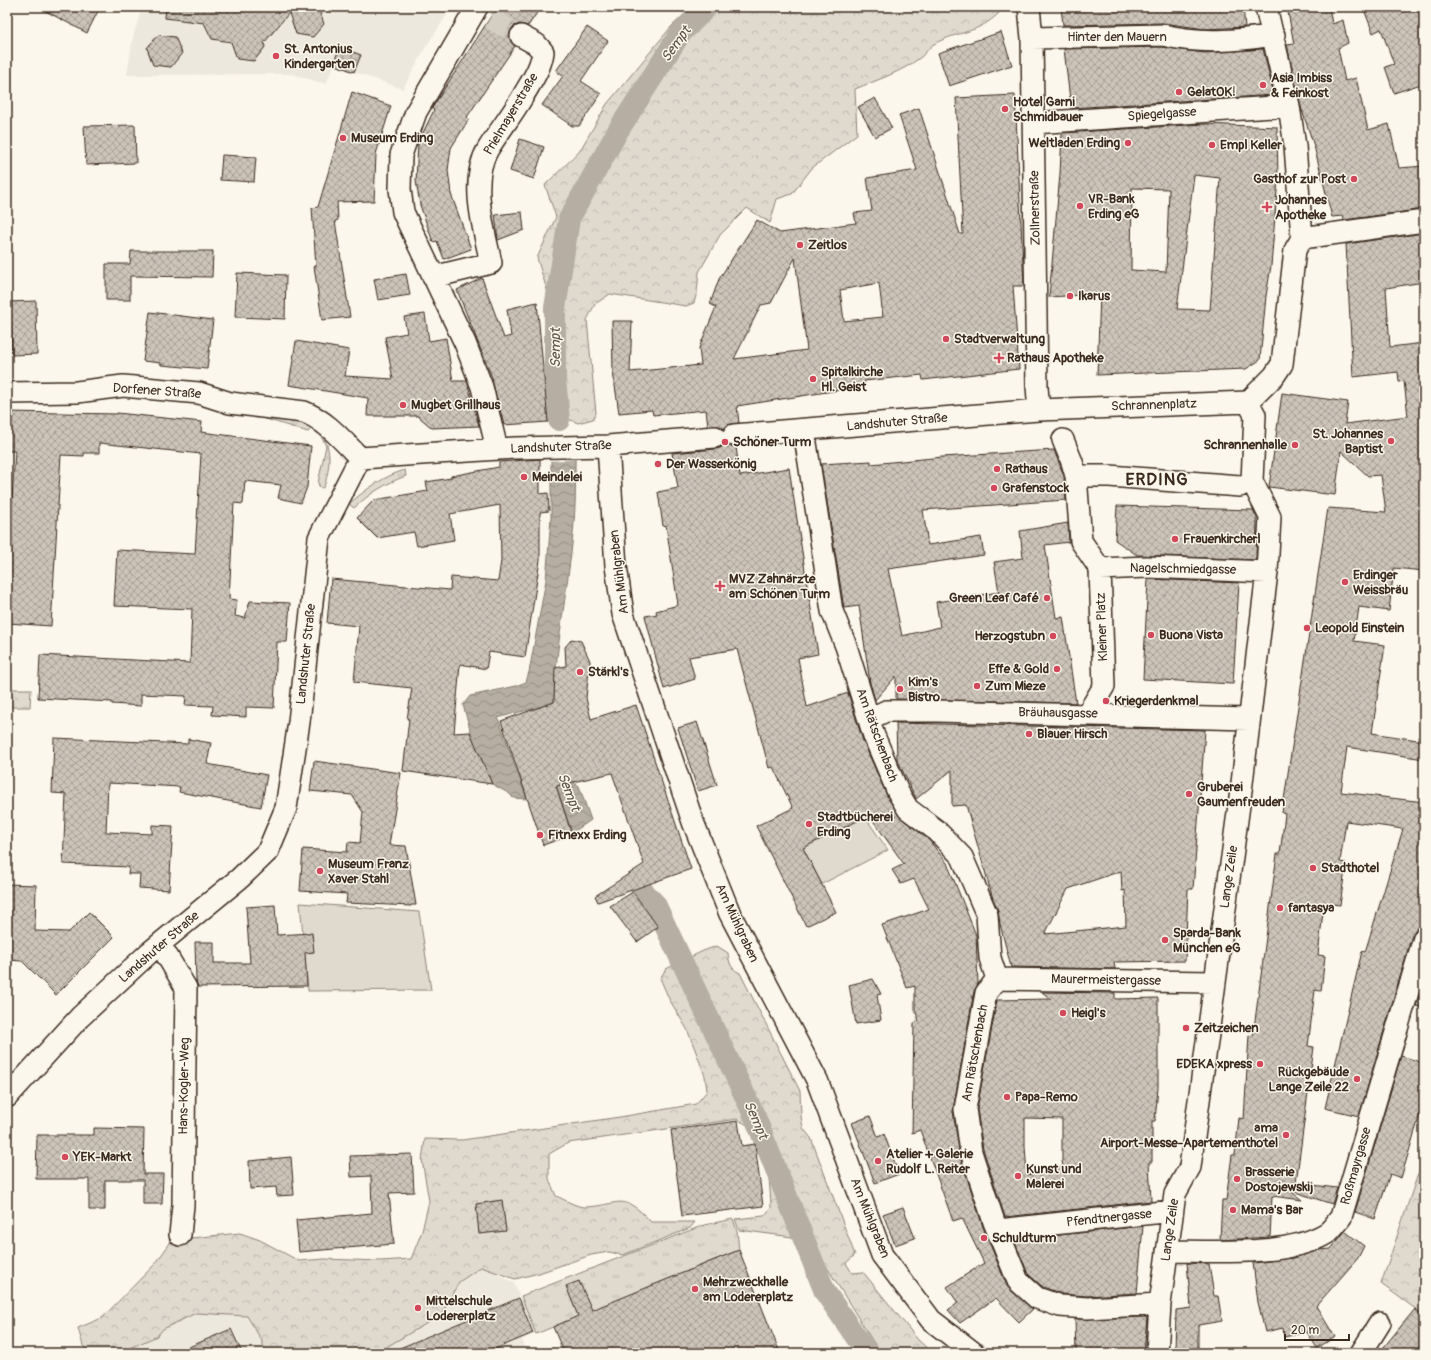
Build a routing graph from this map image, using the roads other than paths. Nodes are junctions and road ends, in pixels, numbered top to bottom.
1 (1029, 7) edge
2 (1266, 7) edge
3 (481, 12) edge
4 (1274, 35) junction
5 (521, 36) tunnel mouth
6 (1032, 38) junction
7 (1289, 106) junction
8 (1034, 123) junction
9 (1424, 221) edge
10 (1302, 238) junction
11 (433, 277) junction
12 (7, 393) edge
13 (1248, 402) junction
14 (1060, 409) joint
15 (1039, 410) junction
16 (804, 430) junction
17 (1062, 440) dead end
18 (608, 446) junction
19 (497, 449) junction
20 (360, 458) junction
21 (1076, 476) junction
22 (1240, 486) dead end
23 (1100, 569) junction
24 (1267, 572) junction
25 (1088, 713) junction
26 (869, 719) junction
27 (1249, 719) junction
28 (1424, 938) edge
29 (160, 944) junction
30 (997, 979) junction
31 (1215, 982) junction
32 (7, 1097) edge
33 (1172, 1211) junction
34 (998, 1230) junction
35 (180, 1235) dead end
36 (1167, 1252) junction
37 (1160, 1304) junction
38 (1380, 1323) dead end
39 (974, 1353) edge
40 (1157, 1353) edge
41 (1361, 1353) edge

1 - 6 street, Zollnerstraße
2 - 4 street
3 - 11 street
4 - 6 street, Hinter den Mauern
4 - 7 street
5 - 11 street, Prielmayerstraße
6 - 8 street, Zollnerstraße
7 - 8 street, Spiegelgasse
7 - 10 street
8 - 15 street, Zollnerstraße
9 - 10 street
10 - 13 street
11 - 19 street
12 - 20 street, Dorfener Straße
13 - 14 street, Schrannenplatz
13 - 24 street, Lange Zeile
14 - 15 street, Landshuter Straße
15 - 16 street, Landshuter Straße
16 - 18 street, Landshuter Straße
16 - 26 street, Am Rätschenbach
17 - 21 street
18 - 19 street, Landshuter Straße
18 - 39 street, Am Mühlgraben
19 - 20 street, Landshuter Straße
20 - 29 street, Landshuter Straße
21 - 22 street
21 - 23 street
23 - 24 street, Nagelschmiedgasse
23 - 25 street, Kleiner Platz
24 - 27 street, Lange Zeile
25 - 26 street, Bräuhausgasse
25 - 27 street, Bräuhausgasse
26 - 30 street, Am Rätschenbach
27 - 31 street, Lange Zeile
28 - 36 street, Roßmayrgasse
29 - 32 street, Landshuter Straße
29 - 35 street, Hans-Kogler-Weg
30 - 31 street, Maurermeistergasse
30 - 34 street, Am Rätschenbach
31 - 33 street, Lange Zeile
33 - 34 street, Pfendtnergasse
33 - 36 street, Lange Zeile
34 - 37 street, Am Rätschenbach
36 - 37 street, Lange Zeile
37 - 40 street, Lange Zeile
38 - 41 street

